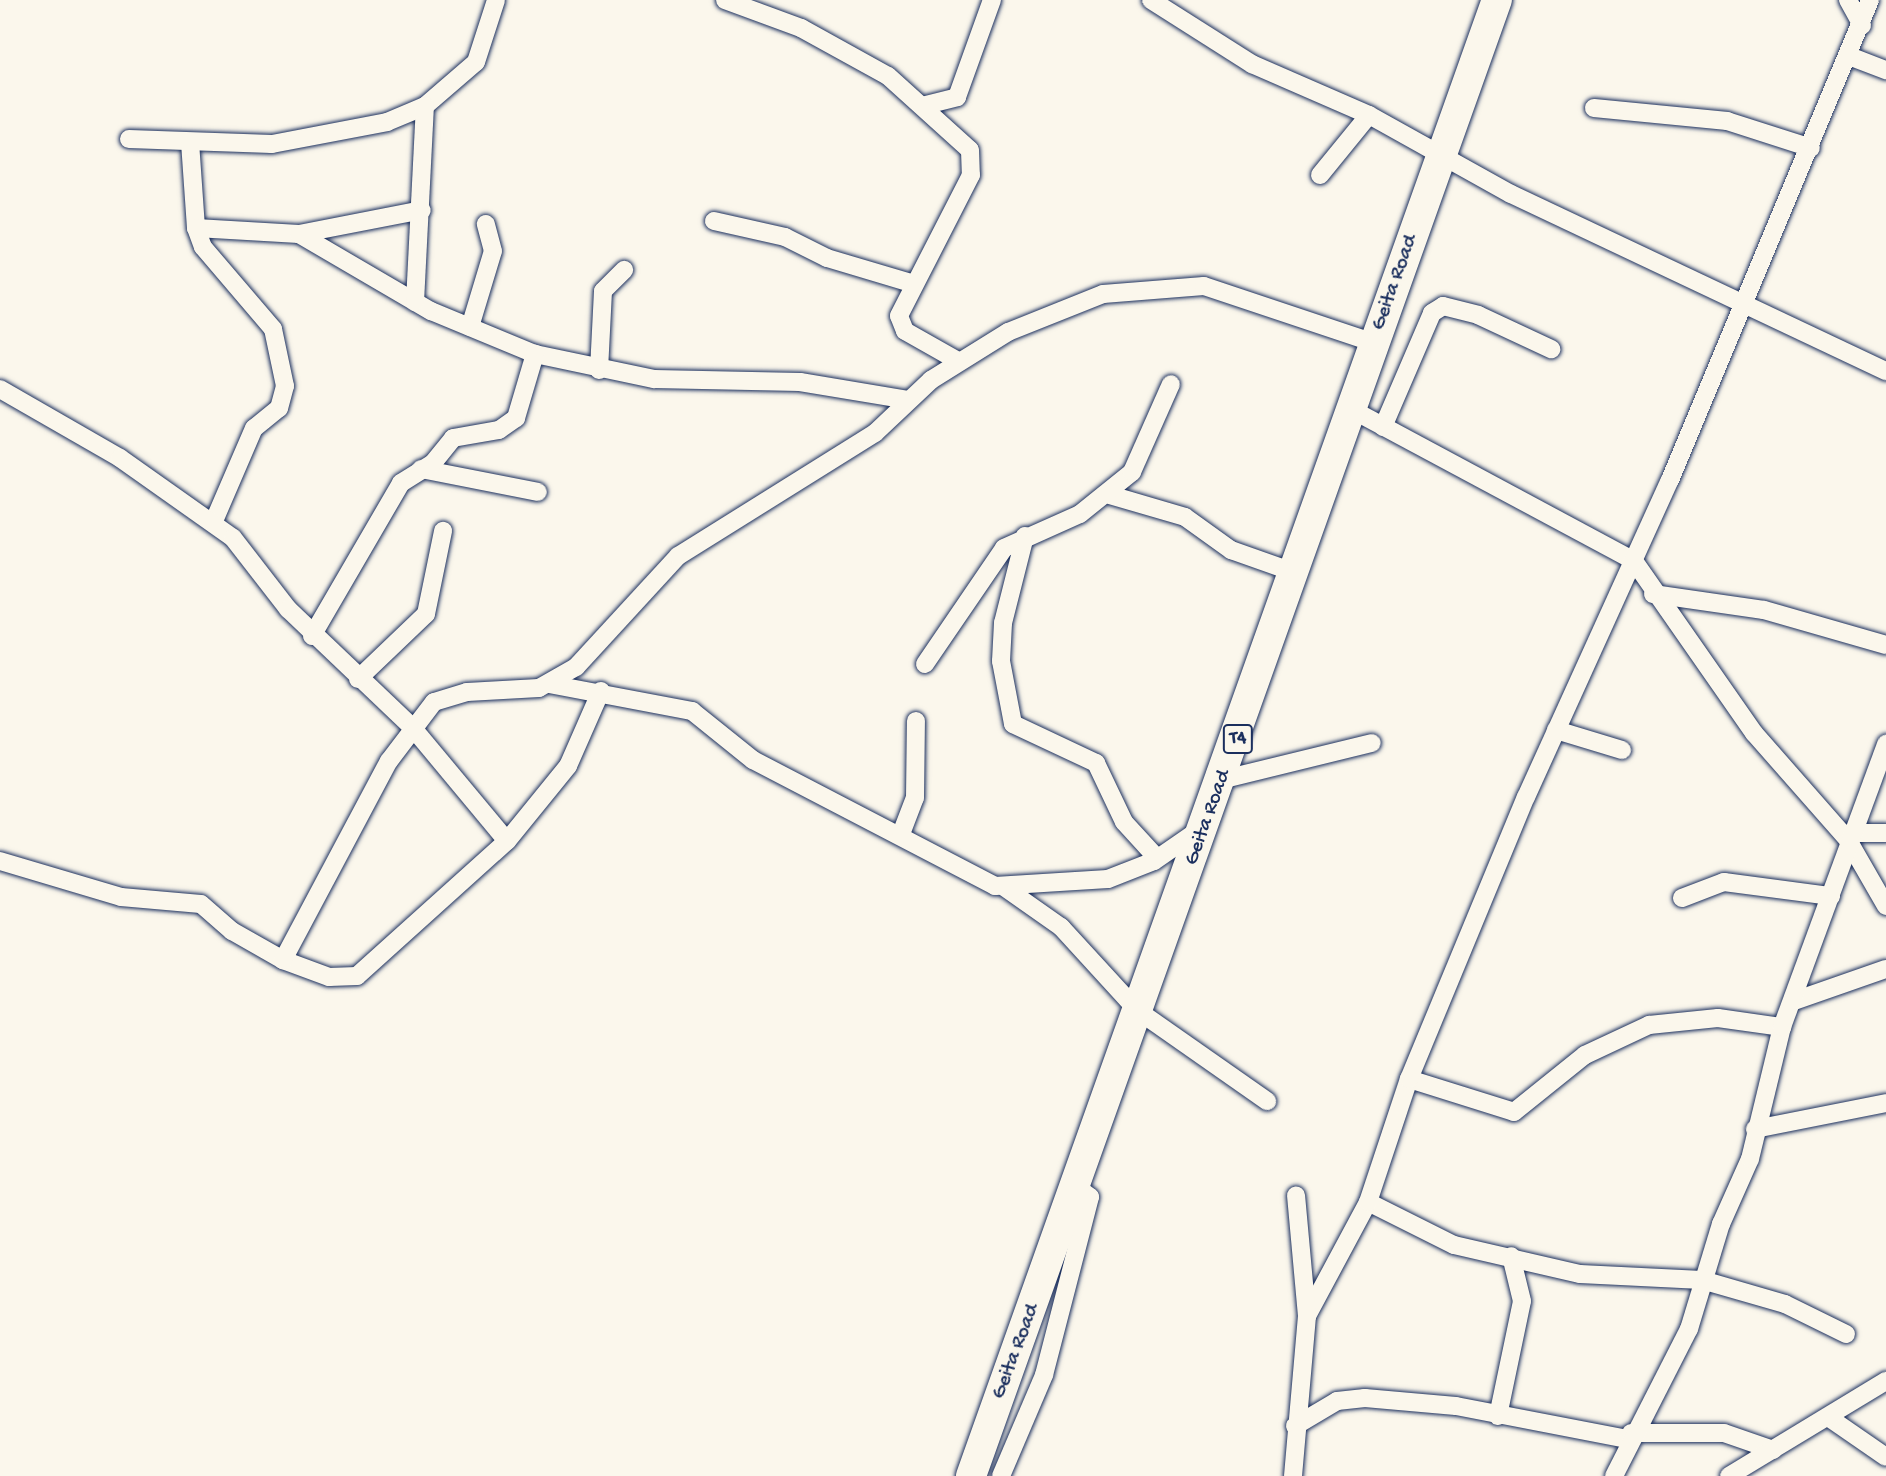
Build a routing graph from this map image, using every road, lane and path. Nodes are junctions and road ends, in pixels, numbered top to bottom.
1 (496, 0) edge
2 (725, 0) edge
3 (992, 0) edge
4 (1151, 0) edge
5 (1497, 0) edge
6 (1848, 0) edge
7 (1870, 0) edge
8 (1862, 25) junction
9 (1849, 56) junction
10 (1886, 70) edge
11 (926, 105) junction
12 (425, 106) junction
13 (1594, 108) dead end
14 (1369, 115) junction
15 (129, 139) dead end
16 (190, 142) junction
17 (1811, 148) junction
18 (1440, 158) junction
19 (1320, 175) dead end
20 (422, 210) junction
21 (714, 221) dead end
22 (486, 224) dead end
23 (196, 228) junction
24 (299, 234) junction
25 (624, 270) dead end
26 (911, 283) junction
27 (415, 302) junction
28 (1744, 304) junction
29 (470, 327) junction
30 (1374, 343) junction
31 (1551, 349) dead end
32 (535, 354) junction
33 (958, 361) junction
34 (599, 370) junction
35 (1886, 372) edge
36 (1171, 384) dead end
37 (0, 389) edge
38 (907, 400) junction
39 (1349, 408) junction
40 (1383, 427) junction
41 (421, 469) junction
42 (538, 492) dead end
43 (1110, 495) junction
44 (213, 523) junction
45 (443, 531) dead end
46 (1025, 536) junction
47 (1634, 561) junction
48 (1293, 572) junction
49 (1653, 594) junction
50 (312, 636) junction
51 (1886, 645) edge
52 (925, 664) dead end
53 (358, 679) junction
54 (549, 684) junction
55 (601, 691) junction
56 (916, 721) dead end
57 (412, 727) junction
58 (1556, 730) junction
59 (1372, 743) dead end
60 (1886, 744) edge
61 (1622, 750) dead end
62 (1224, 779) junction
63 (1208, 822) junction
64 (1886, 833) edge
65 (901, 834) junction
66 (1849, 836) junction
67 (508, 841) junction
68 (1157, 859) junction
69 (0, 861) edge
70 (1004, 887) junction
71 (1831, 896) junction
72 (1682, 898) dead end
73 (1886, 906) edge
74 (283, 960) junction
75 (1886, 969) edge
76 (1794, 1001) junction
77 (1137, 1010) junction
78 (1782, 1027) junction
79 (1409, 1079) junction
80 (1267, 1101) dead end
81 (1886, 1103) edge
82 (1755, 1129) junction
83 (1296, 1196) dead end
84 (1368, 1202) junction
85 (1511, 1256) junction
86 (1702, 1280) junction
87 (1307, 1316) junction
88 (1846, 1334) dead end
89 (1886, 1381) edge
90 (1498, 1416) junction
91 (1828, 1417) junction
92 (1295, 1426) junction
93 (1630, 1436) junction
94 (1773, 1450) junction
95 (1886, 1457) edge
96 (986, 1474) edge
97 (1293, 1476) edge
98 (1614, 1476) edge
99 (1728, 1476) edge

1 - 12 street
2 - 11 street
3 - 11 street
4 - 14 street
5 - 18 highway, Geita Road / T4
6 - 8 street
7 - 8 street
8 - 9 street
9 - 10 street
9 - 17 street
11 - 26 street
12 - 16 street
12 - 20 street
13 - 17 street
14 - 18 street
14 - 19 street
15 - 16 street
16 - 23 street
17 - 28 street
18 - 28 street
18 - 30 highway, Geita Road / T4
20 - 24 street
20 - 27 street
21 - 26 street
22 - 29 street
23 - 24 street
23 - 44 street
24 - 27 street
25 - 34 street
26 - 33 street
27 - 29 street
28 - 35 street
28 - 47 street
29 - 32 street
30 - 33 street
30 - 39 highway, Geita Road / T4
31 - 40 street
32 - 34 street
32 - 41 street
33 - 38 street
34 - 38 street
36 - 43 street
37 - 44 street
38 - 54 street
39 - 40 street
39 - 48 highway, Geita Road / T4
40 - 47 street
41 - 42 street
41 - 50 street
43 - 46 street
43 - 48 street
44 - 50 street
45 - 53 street
46 - 52 street
46 - 68 street
47 - 49 street
47 - 58 street
48 - 62 highway, Geita Road / T4
49 - 51 street
49 - 66 street
50 - 53 street
53 - 57 street
54 - 55 street
54 - 57 street
55 - 65 street
55 - 67 street
56 - 65 street
57 - 67 street
57 - 74 street
58 - 61 street
58 - 79 street
59 - 62 street
60 - 66 street
62 - 63 highway, Geita Road / T4
63 - 68 street
63 - 77 highway, Geita Road / T4
64 - 66 street
65 - 70 street
66 - 71 street
66 - 73 street
67 - 74 street
68 - 70 street
69 - 74 street
70 - 77 street
71 - 72 street
71 - 76 street
75 - 76 street
76 - 78 street
77 - 80 street
77 - 96 highway, Geita Road / T4
78 - 79 street
78 - 82 street
79 - 84 street
81 - 82 street
82 - 86 street
83 - 87 street
84 - 85 street
84 - 87 street
85 - 86 street
85 - 90 street
86 - 88 street
86 - 93 street
87 - 92 street
89 - 91 street
90 - 92 street
90 - 93 street
91 - 94 street
91 - 95 street
92 - 97 street
93 - 94 street
93 - 98 street
94 - 99 street

